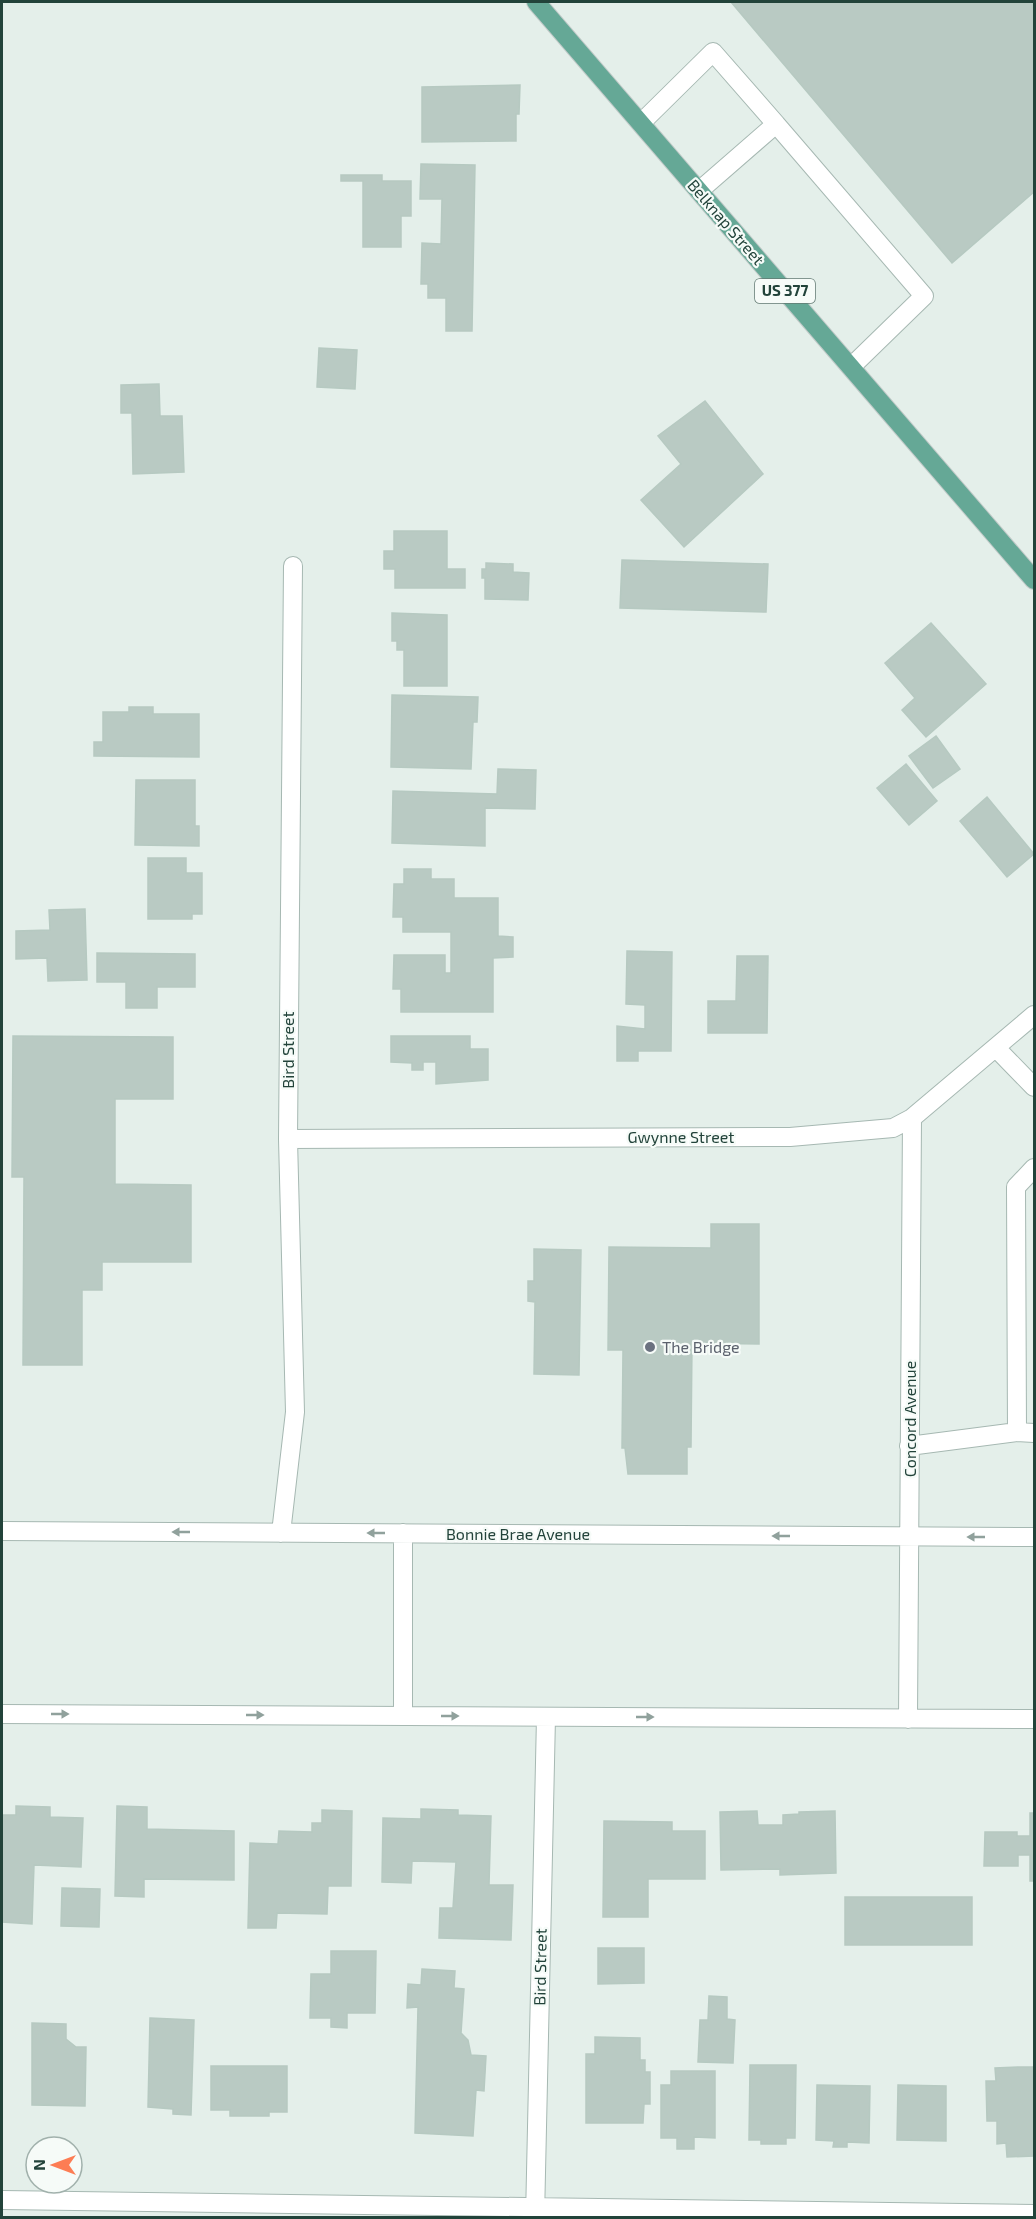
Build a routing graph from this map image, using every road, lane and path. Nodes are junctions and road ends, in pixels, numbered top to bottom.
1 (536, 2) edge
2 (641, 123) junction
3 (776, 124) junction
4 (699, 191) junction
5 (851, 367) junction
6 (292, 567) dead end
7 (1035, 580) edge
8 (1035, 1015) edge
9 (997, 1049) junction
10 (1035, 1087) edge
11 (912, 1118) junction
12 (288, 1139) junction
13 (1035, 1168) edge
14 (1026, 1433) edge
15 (909, 1446) junction
16 (2, 1531) edge
17 (281, 1533) junction
18 (403, 1533) junction
19 (909, 1536) junction
20 (1035, 1537) edge
21 (2, 1714) edge
22 (403, 1716) junction
23 (546, 1717) junction
24 (908, 1719) junction
25 (1035, 1719) edge
26 (2, 2200) edge
27 (535, 2212) edge
28 (1035, 2214) edge

1 - 2 main road, Belknap Street / US 377
2 - 3 street
2 - 4 main road, Belknap Street / US 377
3 - 4 street
3 - 5 street
4 - 5 main road, Belknap Street / US 377
5 - 7 main road, Belknap Street / US 377
6 - 12 street, Bird Street
8 - 9 street, Gwynne Street
9 - 10 street
9 - 11 street, Gwynne Street
11 - 12 street, Gwynne Street
11 - 15 street, Concord Avenue
12 - 17 street, Bird Street
13 - 14 street
14 - 15 street
15 - 19 street, Concord Avenue
17 -> 16 street, Bonnie Brae Avenue
18 -> 17 street, Bonnie Brae Avenue
19 -> 18 street, Bonnie Brae Avenue
18 - 22 street
20 -> 19 street, Bonnie Brae Avenue
19 - 24 street, Concord Avenue
21 -> 22 street
22 -> 23 street
23 -> 24 street
23 - 27 street, Bird Street
24 - 25 street
26 - 27 street
27 - 28 street

